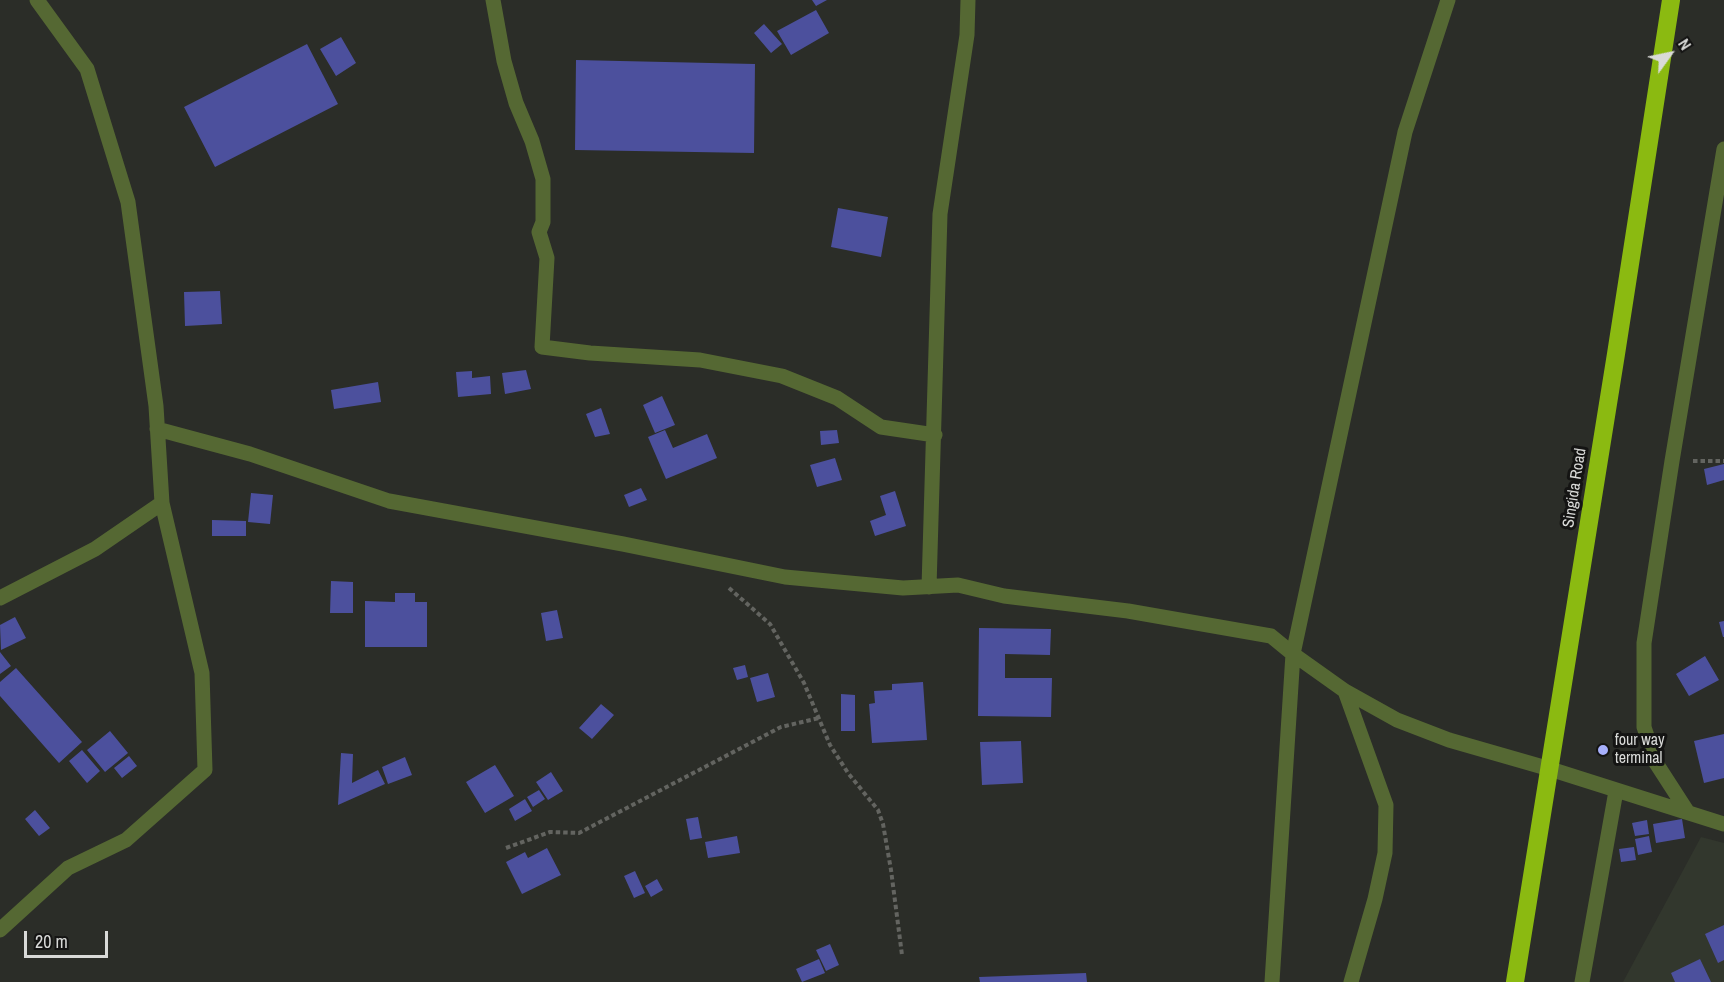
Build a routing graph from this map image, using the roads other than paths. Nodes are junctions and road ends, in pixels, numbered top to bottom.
1 (37, 0) edge
2 (493, 0) edge
3 (968, 0) edge
4 (1448, 0) edge
5 (1671, 0) edge
6 (1724, 149) edge
7 (157, 429) junction
8 (935, 435) junction
9 (162, 503) junction
10 (929, 587) junction
11 (0, 598) edge
12 (1293, 654) junction
13 (1345, 691) junction
14 (1550, 769) junction
15 (1616, 791) junction
16 (1687, 811) junction
17 (1724, 824) edge
18 (0, 930) edge
19 (1272, 982) edge
20 (1351, 982) edge
21 (1515, 982) edge
22 (1582, 982) edge

1 - 7 street
2 - 8 street
3 - 8 street
4 - 12 street
5 - 14 highway, Singida Road
6 - 16 street
7 - 9 street
7 - 10 street
8 - 10 street
9 - 11 street
9 - 18 street
10 - 12 street
12 - 13 street
12 - 19 street
13 - 14 street
13 - 20 street
14 - 15 street
14 - 21 highway, Singida Road
15 - 16 street
15 - 22 street
16 - 17 street

